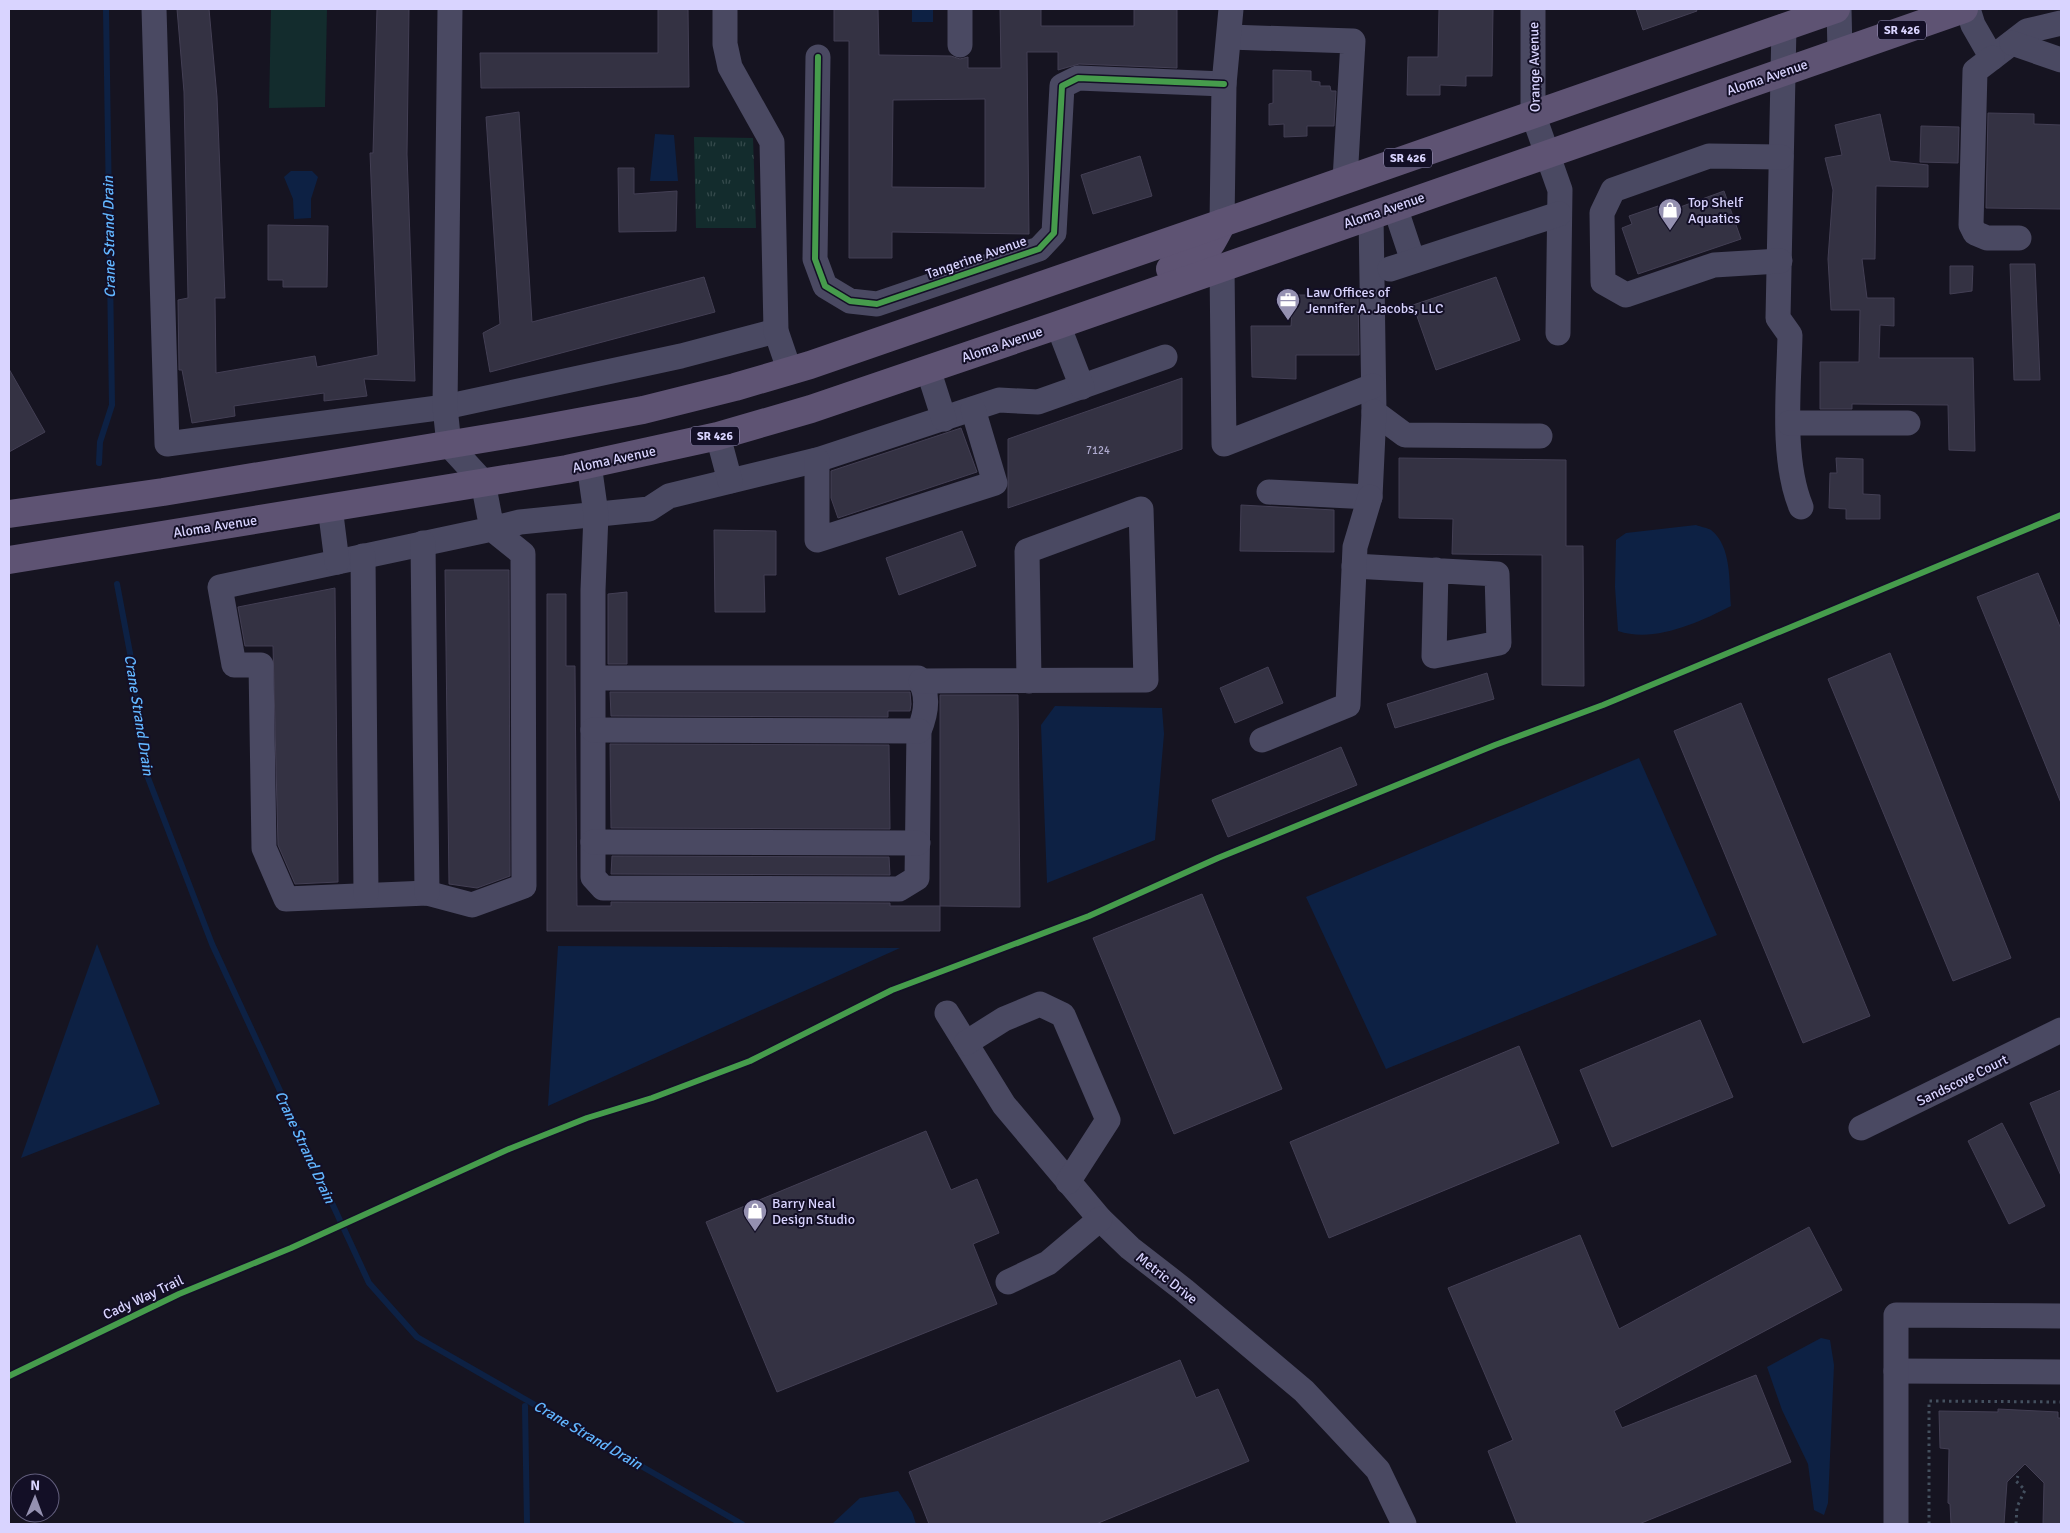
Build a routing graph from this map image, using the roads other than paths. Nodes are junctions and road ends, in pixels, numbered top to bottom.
1 (154, 9) edge
2 (450, 9) edge
3 (725, 9) edge
4 (960, 9) edge
5 (1231, 9) edge
6 (1533, 9) edge
7 (1837, 9) edge
8 (1964, 9) edge
9 (1968, 9) edge
10 (2061, 23) edge
11 (1784, 26) junction
12 (1229, 36) junction
13 (2012, 43) junction
14 (960, 45) dead end
15 (1840, 52) junction
16 (818, 57) dead end
17 (1992, 58) junction
18 (2061, 60) edge
19 (1783, 72) junction
20 (1224, 84) junction
21 (1533, 114) junction
22 (1548, 153) junction
23 (1781, 157) junction
24 (1345, 180) junction
25 (1383, 211) junction
26 (1559, 214) junction
27 (1222, 223) junction
28 (2020, 238) dead end
29 (1413, 261) junction
30 (1780, 261) junction
31 (1222, 267) junction
32 (1390, 269) dead end
33 (976, 307) junction
34 (1058, 325) junction
35 (776, 331) junction
36 (1558, 333) dead end
37 (1165, 356) dead end
38 (928, 369) junction
39 (790, 372) junction
40 (1373, 386) junction
41 (1082, 387) junction
42 (445, 407) junction
43 (973, 409) junction
44 (1374, 412) junction
45 (944, 419) junction
46 (1789, 423) junction
47 (1908, 423) dead end
48 (718, 436) junction
49 (1540, 436) dead end
50 (449, 445) junction
51 (817, 460) junction
52 (589, 464) junction
53 (730, 481) junction
54 (483, 482) junction
55 (1269, 492) dead end
56 (1370, 497) junction
57 (330, 507) junction
58 (1800, 507) dead end
59 (9, 514) edge
60 (596, 514) junction
61 (492, 529) junction
62 (423, 543) junction
63 (362, 556) junction
64 (9, 560) edge
65 (337, 562) junction
66 (1354, 566) junction
67 (1436, 570) dead end
68 (593, 678) junction
69 (1029, 681) junction
70 (921, 682) junction
71 (593, 730) junction
72 (919, 731) junction
73 (1262, 740) dead end
74 (593, 842) junction
75 (918, 843) junction
76 (427, 893) junction
77 (366, 894) junction
78 (947, 1014) dead end
79 (2061, 1030) edge
80 (966, 1043) junction
81 (1862, 1128) dead end
82 (1068, 1182) junction
83 (1100, 1219) junction
84 (1008, 1282) dead end
85 (2061, 1316) edge
86 (1896, 1371) junction
87 (2061, 1372) edge
88 (1404, 1524) edge
89 (1896, 1524) edge

1 - 42 street
2 - 42 street
3 - 35 street
4 - 14 street
5 - 12 street
6 - 21 street, Orange Avenue
7 - 11 main road, SR 426
7 - 15 street
8 - 15 main road, Aloma Avenue / SR 426
9 - 17 street
10 - 13 street
11 - 19 street
11 - 21 main road, SR 426
12 - 20 street
12 - 24 street
13 - 17 street
13 - 18 street
15 - 19 main road, Aloma Avenue / SR 426
16 - 20 street, Tangerine Avenue
17 - 28 street
19 - 22 main road, Aloma Avenue / SR 426
19 - 23 street
20 - 27 street
21 - 22 street, Orange Avenue
21 - 24 main road, SR 426
22 - 25 main road, Aloma Avenue / SR 426
22 - 26 street, Orange Avenue
23 - 30 street
23 - 30 street
24 - 27 main road, SR 426
25 - 29 street
25 - 31 main road, Aloma Avenue / SR 426
25 - 40 street
26 - 29 street
26 - 36 street, Orange Avenue
27 - 33 main road, SR 426
27 - 34 main road
29 - 32 street
30 - 46 street
31 - 34 main road, Aloma Avenue / SR 426
31 - 40 street
33 - 38 main road
33 - 39 main road, SR 426
34 - 38 main road, Aloma Avenue / SR 426
34 - 41 street
35 - 39 street
35 - 42 street
37 - 41 street
38 - 45 street
38 - 48 main road, Aloma Avenue / SR 426
39 - 50 main road, SR 426
40 - 44 street
41 - 43 street
42 - 50 street
43 - 45 street
43 - 51 street
44 - 49 street
44 - 56 street
45 - 51 street
46 - 47 street
46 - 58 street
48 - 52 main road, Aloma Avenue / SR 426
48 - 53 street
50 - 54 street
50 - 59 main road, SR 426
51 - 53 street
52 - 54 main road, Aloma Avenue / SR 426
52 - 60 street
53 - 60 street
54 - 57 main road, Aloma Avenue / SR 426
54 - 61 street
55 - 56 street
56 - 66 street
57 - 64 main road, Aloma Avenue / SR 426
57 - 65 street
60 - 61 street
60 - 68 street
61 - 62 street
61 - 76 street
62 - 63 street
62 - 76 street
63 - 65 street
63 - 77 street
65 - 77 street
66 - 67 street
66 - 73 street
68 - 70 street
68 - 71 street
69 - 69 street
69 - 70 street
70 - 72 street
71 - 72 street
71 - 74 street
72 - 75 street
74 - 75 street
74 - 75 street
76 - 77 street
78 - 80 street, Metric Drive
79 - 81 street, Sandscove Court
80 - 82 street, Metric Drive
80 - 82 street
82 - 83 street, Metric Drive
83 - 84 street
83 - 88 street, Metric Drive
85 - 86 street
86 - 87 street
86 - 89 street

